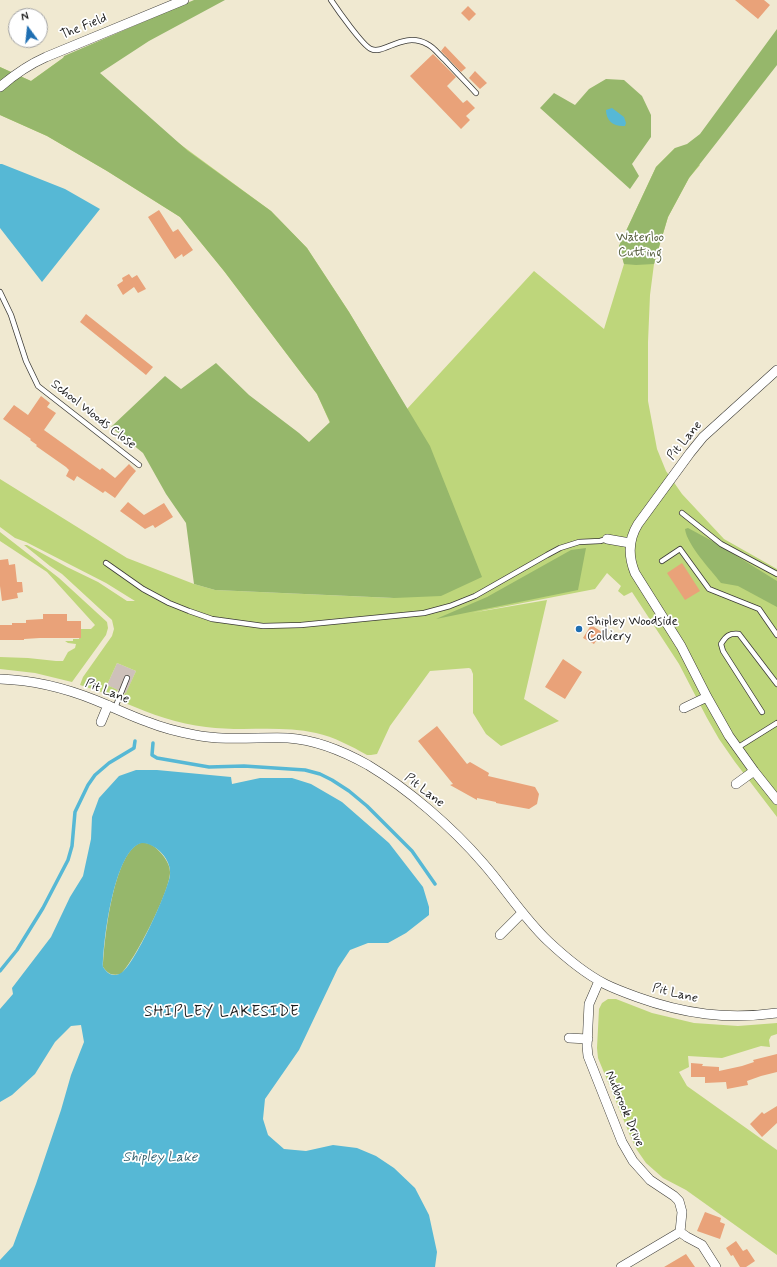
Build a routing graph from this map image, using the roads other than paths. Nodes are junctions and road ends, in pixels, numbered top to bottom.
1 (184, 0) edge
2 (330, 0) edge
3 (0, 87) edge
4 (476, 94) dead end
5 (0, 292) edge
6 (777, 370) edge
7 (139, 465) dead end
8 (682, 513) dead end
9 (607, 539) joint
10 (630, 543) junction
11 (662, 561) dead end
12 (106, 563) dead end
13 (777, 574) edge
14 (777, 635) edge
15 (127, 678) dead end
16 (0, 679) edge
17 (777, 684) edge
18 (707, 697) junction
19 (112, 707) junction
20 (684, 708) dead end
21 (762, 712) dead end
22 (101, 722) dead end
23 (777, 723) edge
24 (737, 748) junction
25 (754, 771) junction
26 (736, 784) dead end
27 (777, 800) edge
28 (522, 913) junction
29 (500, 935) dead end
30 (599, 981) junction
31 (777, 1013) edge
32 (569, 1038) dead end
33 (588, 1039) junction
34 (680, 1232) junction
35 (621, 1267) edge
36 (716, 1267) edge

1 - 3 street, The Field
2 - 4 lane
5 - 7 lane, School Woods Close
6 - 10 street, Pit Lane
8 - 13 lane
9 - 10 street
9 - 12 lane
10 - 18 street, Pit Lane
11 - 14 lane
15 - 19 lane
16 - 19 street, Pit Lane
17 - 21 lane
18 - 20 street
18 - 24 street, Pit Lane
19 - 22 street
19 - 28 street, Pit Lane
23 - 24 lane
24 - 25 street, Pit Lane
25 - 26 street
25 - 27 street, Pit Lane
28 - 29 street
28 - 30 street, Pit Lane
30 - 31 street, Pit Lane
30 - 33 street, Nutbrook Drive
32 - 33 street
33 - 34 street, Nutbrook Drive
34 - 35 street
34 - 36 street

